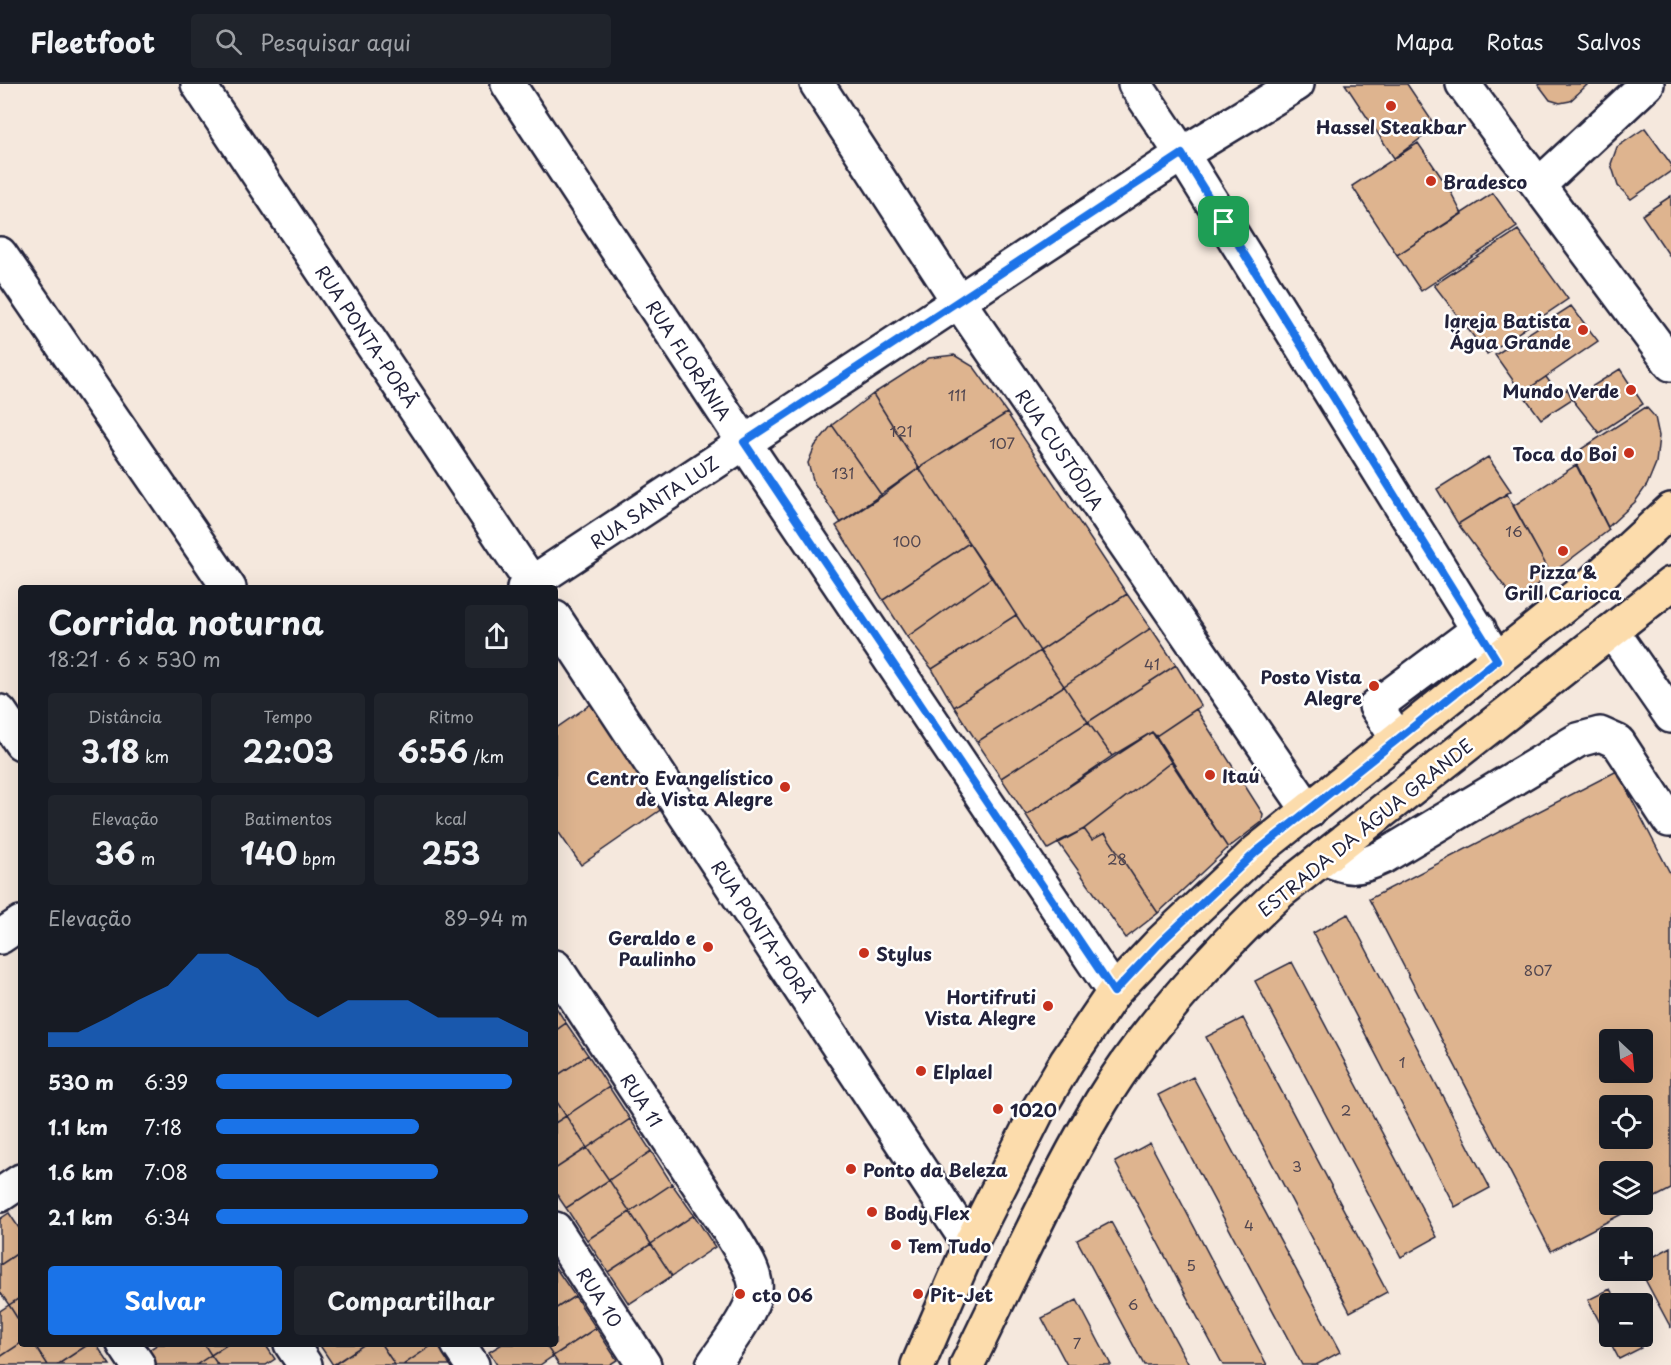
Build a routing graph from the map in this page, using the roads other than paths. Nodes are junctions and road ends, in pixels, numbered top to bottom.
1 (198, 84) edge
2 (508, 84) edge
3 (817, 84) edge
4 (1135, 84) edge
5 (1297, 84) edge
6 (1463, 84) edge
7 (1647, 84) edge
8 (1182, 154) junction
9 (1539, 186) junction
10 (0, 254) edge
11 (959, 302) junction
12 (1671, 363) edge
13 (744, 442) junction
14 (1671, 510) edge
15 (1671, 584) edge
16 (227, 585) edge
17 (529, 585) edge
18 (531, 585) edge
19 (558, 623) edge
20 (1479, 629) junction
21 (1612, 631) junction
22 (1497, 660) junction
23 (0, 712) edge
24 (1671, 716) edge
25 (1397, 738) junction
26 (18, 739) edge
27 (1309, 811) junction
28 (1670, 821) edge
29 (1324, 857) junction
30 (18, 925) edge
31 (0, 937) edge
32 (558, 972) edge
33 (1114, 992) junction
34 (558, 1234) edge
35 (970, 1245) junction
36 (126, 1347) edge
37 (293, 1347) edge
38 (460, 1347) edge
39 (138, 1365) edge
40 (305, 1365) edge
41 (472, 1365) edge
42 (645, 1365) edge
43 (713, 1365) edge
44 (918, 1365) edge
45 (968, 1365) edge

1 - 17 street, RUA PONTA-PORÃ
2 - 13 street, RUA FLORÂNIA
3 - 11 street, RUA CUSTÓDIA
4 - 8 street
5 - 8 street, RUA SANTA LUZ
6 - 9 street
7 - 9 street
8 - 11 street, RUA SANTA LUZ
8 - 20 street
9 - 12 street
10 - 16 street
11 - 13 street, RUA SANTA LUZ
11 - 27 street, RUA CUSTÓDIA
13 - 18 street, RUA SANTA LUZ
13 - 33 street, RUA FLORÂNIA
14 - 22 main road
15 - 21 main road, ESTRADA DA ÁGUA GRANDE
19 - 35 street, RUA PONTA-PORÃ
20 - 22 street
20 - 25 street
21 - 24 street
21 - 29 main road, ESTRADA DA ÁGUA GRANDE
22 - 25 main road
23 - 26 street
25 - 27 main road
27 - 33 main road
28 - 29 street
29 - 45 main road, ESTRADA DA ÁGUA GRANDE
30 - 31 street
32 - 43 street, RUA 11
33 - 35 main road
34 - 42 street, RUA 10
35 - 44 main road
36 - 39 street
37 - 40 street
38 - 41 street

